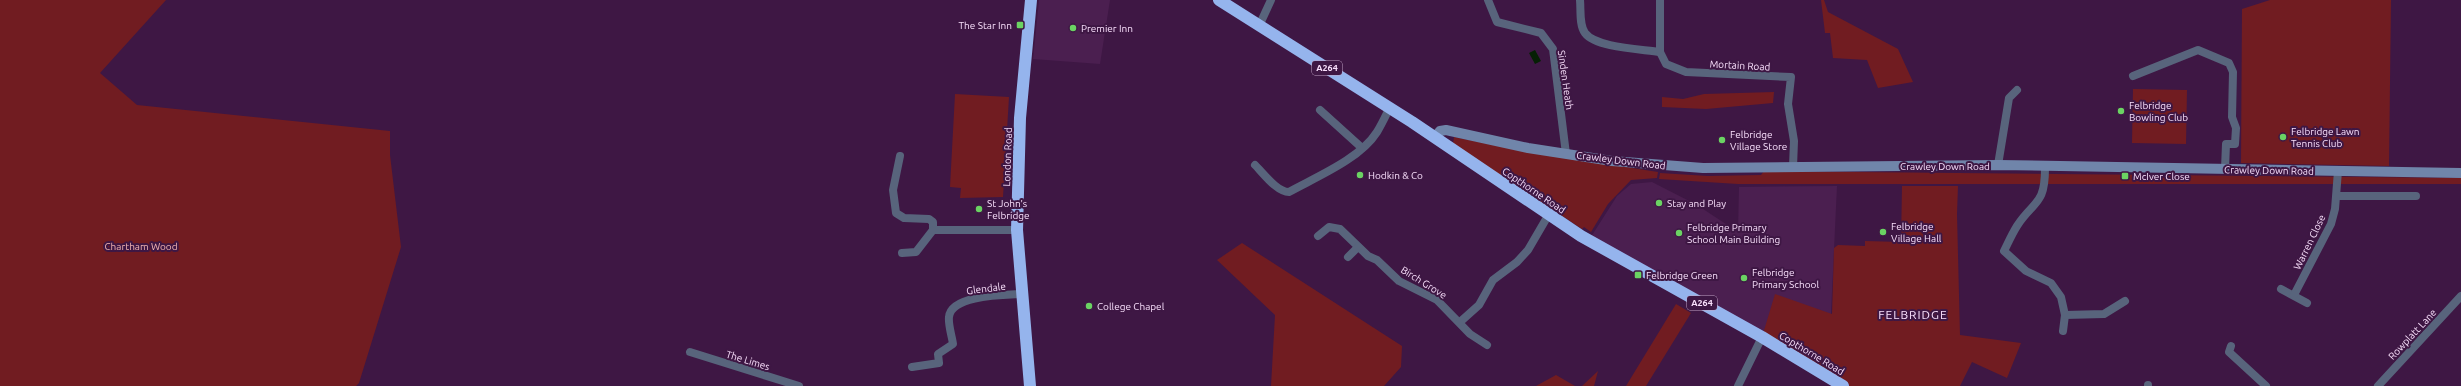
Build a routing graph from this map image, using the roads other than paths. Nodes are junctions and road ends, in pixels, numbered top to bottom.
1 (1031, 0) edge
2 (1271, 0) edge
3 (1488, 0) edge
4 (1580, 0) edge
5 (1660, 0) edge
6 (1227, 2) edge
7 (1259, 26) junction
8 (1660, 52) junction
9 (2133, 76) dead end
10 (2017, 90) dead end
11 (1390, 107) junction
12 (1320, 110) dead end
13 (1435, 137) junction
14 (2217, 143) dead end
15 (2226, 144) junction
16 (1362, 148) junction
17 (1566, 154) junction
18 (900, 156) dead end
19 (1255, 165) dead end
20 (1998, 165) junction
21 (1793, 167) junction
22 (2045, 168) junction
23 (2225, 169) junction
24 (2338, 171) junction
25 (2461, 173) edge
26 (2337, 196) junction
27 (2416, 196) dead end
28 (1549, 214) junction
29 (933, 230) junction
30 (1017, 230) junction
31 (1318, 236) dead end
32 (1358, 247) junction
33 (902, 253) dead end
34 (1348, 257) dead end
35 (2281, 289) dead end
36 (1021, 294) junction
37 (2294, 295) junction
38 (2461, 296) edge
39 (2125, 302) dead end
40 (2307, 303) dead end
41 (2065, 315) junction
42 (1460, 322) junction
43 (2063, 331) dead end
44 (1762, 337) junction
45 (1487, 345) dead end
46 (2231, 346) dead end
47 (690, 352) dead end
48 (912, 367) dead end
49 (799, 386) edge
50 (1030, 386) edge
51 (1738, 386) edge
52 (1843, 386) edge
53 (2266, 386) edge
54 (2378, 386) edge

1 - 30 highway, London Road
2 - 7 street
3 - 17 street, Sinden Heath
4 - 8 street
5 - 8 street
6 - 7 highway, Copthorne Road / A264
7 - 11 highway, Copthorne Road / A264
8 - 21 street, Mortain Road
9 - 15 street
10 - 20 street
11 - 13 highway, Copthorne Road / A264
11 - 16 street
12 - 16 street
13 - 17 street, Crawley Down Road
13 - 28 highway, Copthorne Road / A264
14 - 15 street
15 - 23 street
16 - 19 street
17 - 21 street, Crawley Down Road
18 - 29 street
20 - 21 street, Crawley Down Road
20 - 22 street, Crawley Down Road
22 - 23 street, Crawley Down Road
22 - 41 street
23 - 24 street, Crawley Down Road
24 - 25 street, Crawley Down Road
24 - 26 street, Warren Close
26 - 27 street
26 - 37 street, Warren Close
28 - 42 street
28 - 44 highway, Copthorne Road / A264
29 - 30 street
29 - 33 street
30 - 36 highway, London Road
31 - 32 street, Birch Grove
32 - 34 street
32 - 42 street, Birch Grove
35 - 37 street
36 - 48 street, Glendale
36 - 50 highway, London Road
37 - 40 street
38 - 54 street, Rowplatt Lane
39 - 41 street
41 - 43 street
42 - 45 street, Birch Grove
44 - 51 street
44 - 52 highway, Copthorne Road / A264
46 - 53 street
47 - 49 street, The Limes

